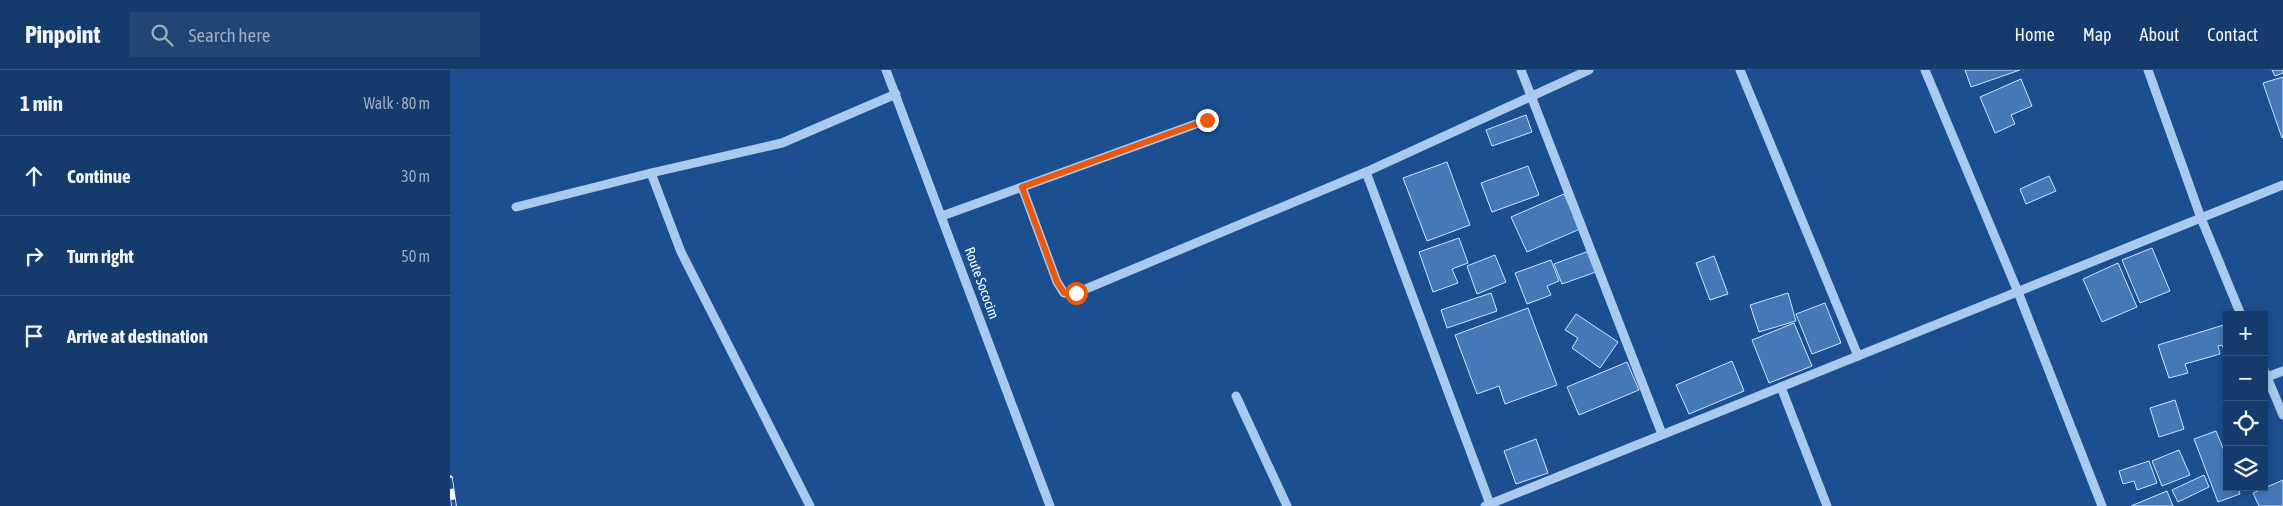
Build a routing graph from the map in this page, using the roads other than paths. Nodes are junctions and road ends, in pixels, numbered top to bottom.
1 (886, 70) edge
2 (1521, 70) edge
3 (1589, 70) edge
4 (1740, 70) edge
5 (1925, 70) edge
6 (2148, 70) edge
7 (896, 94) junction
8 (1531, 97) junction
9 (1207, 120) dead end
10 (1366, 172) junction
11 (651, 173) junction
12 (2283, 186) edge
13 (1022, 187) junction
14 (516, 208) dead end
15 (942, 216) junction
16 (2201, 218) junction
17 (2018, 292) junction
18 (2239, 311) edge
19 (1858, 356) junction
20 (2283, 370) edge
21 (2268, 374) edge
22 (2268, 379) edge
23 (1781, 387) junction
24 (1236, 396) dead end
25 (2283, 415) edge
26 (1662, 434) junction
27 (1487, 505) edge
28 (810, 506) edge
29 (1050, 506) edge
30 (1287, 506) edge
31 (1827, 506) edge
32 (2102, 506) edge

1 - 7 street, Route Sococim
2 - 8 street
3 - 8 street
4 - 19 street
5 - 17 street
6 - 16 street
7 - 11 street
7 - 15 street, Route Sococim
8 - 10 street
8 - 26 street
9 - 13 street
10 - 13 street
10 - 27 street
11 - 14 street
11 - 28 street
12 - 16 street
13 - 15 street
15 - 29 street, Route Sococim
16 - 17 street
16 - 18 street
17 - 19 street
17 - 32 street
19 - 23 street
20 - 21 street
22 - 25 street
23 - 26 street
23 - 31 street
24 - 30 street
26 - 27 street

